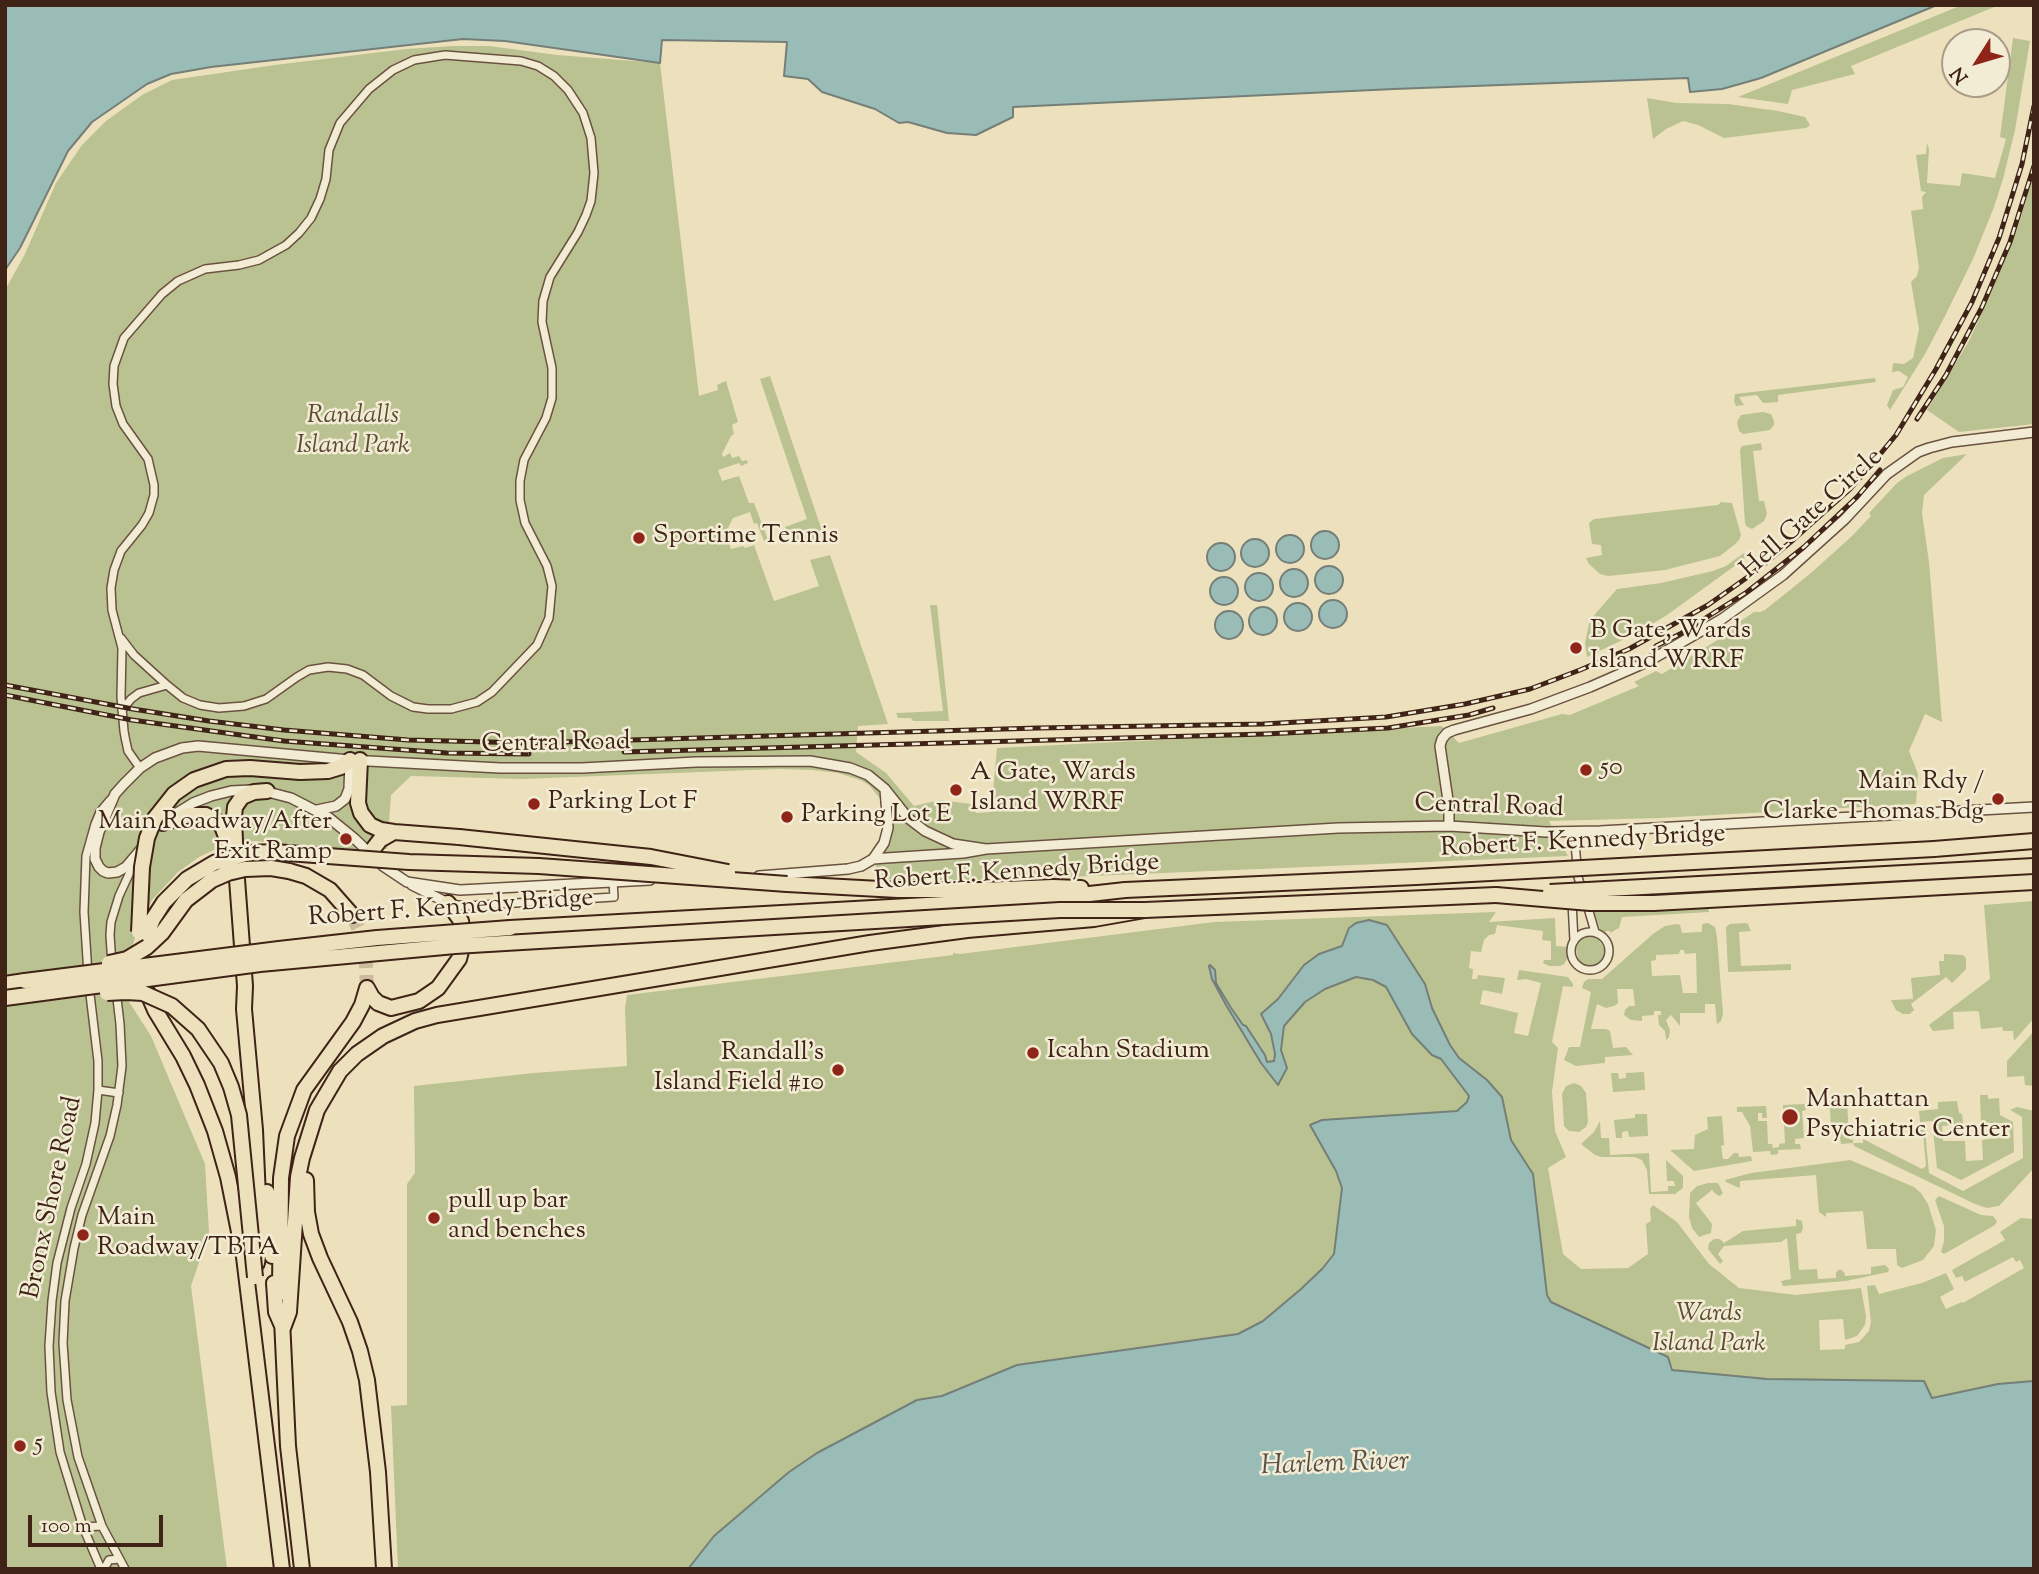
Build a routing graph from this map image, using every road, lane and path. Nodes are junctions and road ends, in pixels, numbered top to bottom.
1 (2034, 432) edge
2 (121, 637) junction
3 (167, 685) junction
4 (122, 710) junction
5 (355, 760) junction
6 (140, 768) junction
7 (885, 789) junction
8 (267, 791) junction
9 (115, 794) junction
10 (2034, 807) edge
11 (317, 810) junction
12 (163, 823) junction
13 (1449, 826) junction
14 (394, 832) junction
15 (1574, 832) junction
16 (2034, 841) edge
17 (986, 849) junction
18 (140, 850) junction
19 (370, 853) junction
20 (873, 859) junction
21 (236, 866) junction
22 (2034, 866) edge
23 (1578, 877) junction
24 (613, 881) junction
25 (407, 882) junction
26 (2034, 882) edge
27 (787, 884) junction
28 (1125, 890) junction
29 (1496, 895) junction
30 (448, 903) junction
31 (1145, 910) junction
32 (352, 915) tunnel mouth
33 (1595, 932) junction
34 (143, 933) junction
35 (1574, 941) junction
36 (26, 981) junction
37 (5, 984) edge
38 (5, 998) edge
39 (5, 1007) edge
40 (98, 1090) junction
41 (119, 1093) junction
42 (256, 1095) junction
43 (312, 1122) junction
44 (74, 1200) junction
45 (88, 1200) junction
46 (255, 1277) junction
47 (55, 1278) junction
48 (68, 1280) junction
49 (63, 1327) junction
50 (283, 1328) junction
51 (49, 1329) junction
52 (257, 1362) junction
53 (102, 1526) junction
54 (83, 1527) junction
55 (119, 1559) junction
56 (103, 1569) edge
57 (125, 1569) edge
58 (282, 1569) edge
59 (302, 1569) edge
60 (384, 1569) edge

1 - 13 street, Hell Gate Circle
2 - 3 street
2 - 3 street
2 - 4 street
3 - 4 street
4 - 6 street
5 - 6 street, Central Road
5 - 7 street, Central Road
5 - 11 street
5 - 14 highway
5 - 34 highway, bridge
6 - 9 street, Central Road
7 - 17 street, Central Road
7 - 20 street
8 - 11 street, Central Road
8 - 12 street, Central Road
8 - 21 highway
9 - 18 street, Central Road
9 - 40 street, Bronx Shore Road
10 - 15 street, Central Road
11 - 19 street, Central Road
12 - 18 street, Central Road
12 - 21 highway
13 - 15 street, Central Road
13 - 17 street, Central Road
14 - 19 highway
14 - 27 highway, bridge
15 - 23 street
16 - 28 highway, Robert F. Kennedy Bridge, bridge
17 - 20 street, Central Road
18 - 41 street, Bronx Shore Road
19 - 25 street, Central Road
20 - 24 street, Central Road
21 - 42 highway
22 - 29 highway, Robert F. Kennedy Bridge, bridge
23 - 33 street
23 - 35 street
24 - 25 street, Central Road
24 - 30 street, Central Road
25 - 30 street, Central Road
26 - 29 highway, bridge
27 - 28 highway
27 - 34 highway, bridge
28 - 36 highway, Robert F. Kennedy Bridge, bridge
29 - 31 highway, Robert F. Kennedy Bridge
30 - 50 highway
31 - 38 highway, Robert F. Kennedy Bridge, bridge
31 - 43 highway, bridge
32 - 36 highway, bridge
33 - 35 street
33 - 35 street
34 - 52 highway
36 - 37 highway, Robert F. Kennedy Bridge
39 - 46 highway, bridge
40 - 41 street
40 - 44 street, Bronx Shore Road
41 - 45 street, Bronx Shore Road
42 - 46 highway, bridge
42 - 50 highway
43 - 50 highway
43 - 60 highway
44 - 45 street
44 - 47 street, Bronx Shore Road
45 - 48 street, Bronx Shore Road
46 - 52 highway
47 - 48 street
47 - 51 street, Bronx Shore Road
48 - 49 street, Bronx Shore Road
49 - 51 street
49 - 53 street, Bronx Shore Road
50 - 59 highway
51 - 54 street, Bronx Shore Road
52 - 58 highway
53 - 54 street
53 - 55 street, Bronx Shore Road
54 - 56 street, Bronx Shore Road
55 - 56 street
55 - 57 street, Bronx Shore Road

